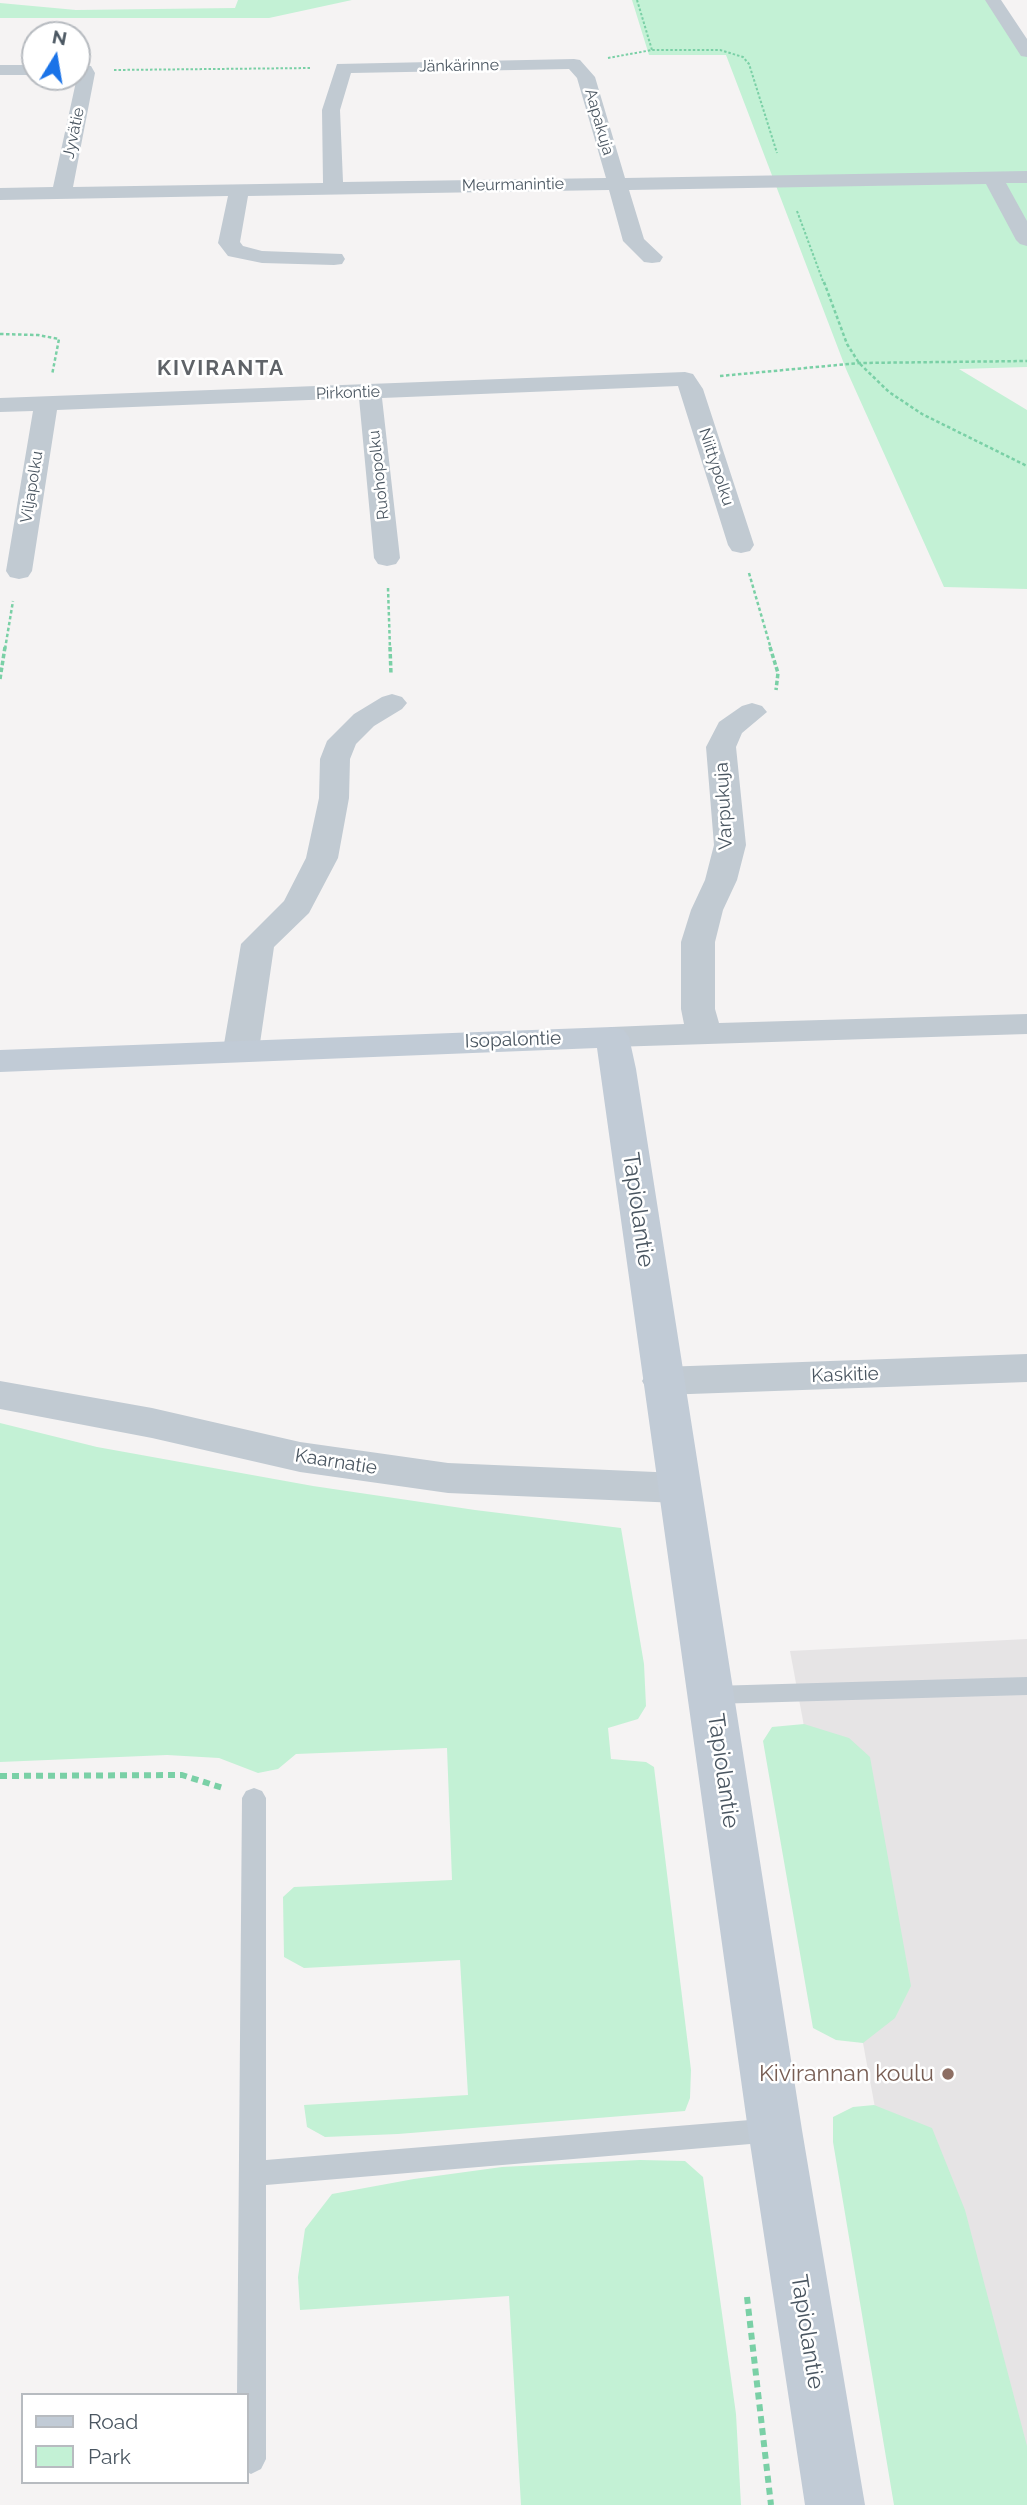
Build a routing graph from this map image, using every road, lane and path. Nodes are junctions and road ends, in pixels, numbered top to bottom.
1 (637, 0) edge
2 (993, 0) edge
3 (652, 50) junction
4 (1027, 52) edge
5 (575, 64) junction
6 (343, 68) junction
7 (0, 70) edge
8 (21, 70) edge
9 (91, 71) edge
10 (80, 91) edge
11 (992, 177) junction
12 (1027, 177) edge
13 (786, 181) junction
14 (616, 184) junction
15 (334, 188) junction
16 (239, 190) junction
17 (62, 192) junction
18 (0, 194) edge
19 (1027, 240) edge
20 (652, 257) dead end
21 (334, 259) dead end
22 (0, 334) edge
23 (1027, 361) edge
24 (859, 363) junction
25 (688, 384) junction
26 (370, 392) junction
27 (46, 403) junction
28 (0, 405) edge
29 (1027, 466) edge
30 (741, 545) joint
31 (387, 558) joint
32 (19, 570) joint
33 (0, 680) edge
34 (392, 703) joint
35 (752, 712) joint
36 (1027, 1024) edge
37 (704, 1034) junction
38 (612, 1037) junction
39 (241, 1050) junction
40 (0, 1061) edge
41 (1027, 1368) edge
42 (662, 1381) junction
43 (0, 1395) edge
44 (678, 1488) junction
45 (1027, 1686) edge
46 (712, 1695) junction
47 (0, 1776) edge
48 (254, 1798) joint
49 (775, 2130) junction
50 (255, 2173) junction
51 (251, 2459) dead end
52 (835, 2505) edge

1 - 3 path
2 - 4 street
3 - 5 path
3 - 13 path
5 - 6 street, Jänkärinne
5 - 14 street, Aapakuja
6 - 9 path
6 - 15 street
7 - 8 street
10 - 17 street, Jyvätie
11 - 12 street, Meurmanintie
11 - 13 street, Meurmanintie
11 - 19 street
13 - 14 street, Meurmanintie
13 - 24 path
14 - 15 street, Meurmanintie
14 - 20 street, Aapakuja
15 - 16 street, Meurmanintie
16 - 17 street, Meurmanintie
16 - 21 street
17 - 18 street, Meurmanintie
22 - 27 path
23 - 24 path
24 - 25 path
24 - 29 path
25 - 26 street, Pirkontie
25 - 30 street, Niittypolku
26 - 27 street, Pirkontie
26 - 31 street, Ruohopolku
27 - 28 street, Pirkontie
27 - 32 street, Viljapolku
30 - 35 path
31 - 34 path
32 - 33 path
34 - 39 street
35 - 37 street, Varpukuja
36 - 37 street, Isopalontie
37 - 38 street, Isopalontie
38 - 39 street, Isopalontie
38 - 42 street, Tapiolantie
39 - 40 street, Isopalontie
41 - 42 street, Kaskitie
42 - 44 street, Tapiolantie
43 - 44 street, Kaarnatie
44 - 46 street, Tapiolantie
45 - 46 lane
46 - 49 street, Tapiolantie
47 - 48 path
48 - 50 lane
49 - 50 lane
49 - 52 street, Tapiolantie
50 - 51 lane

